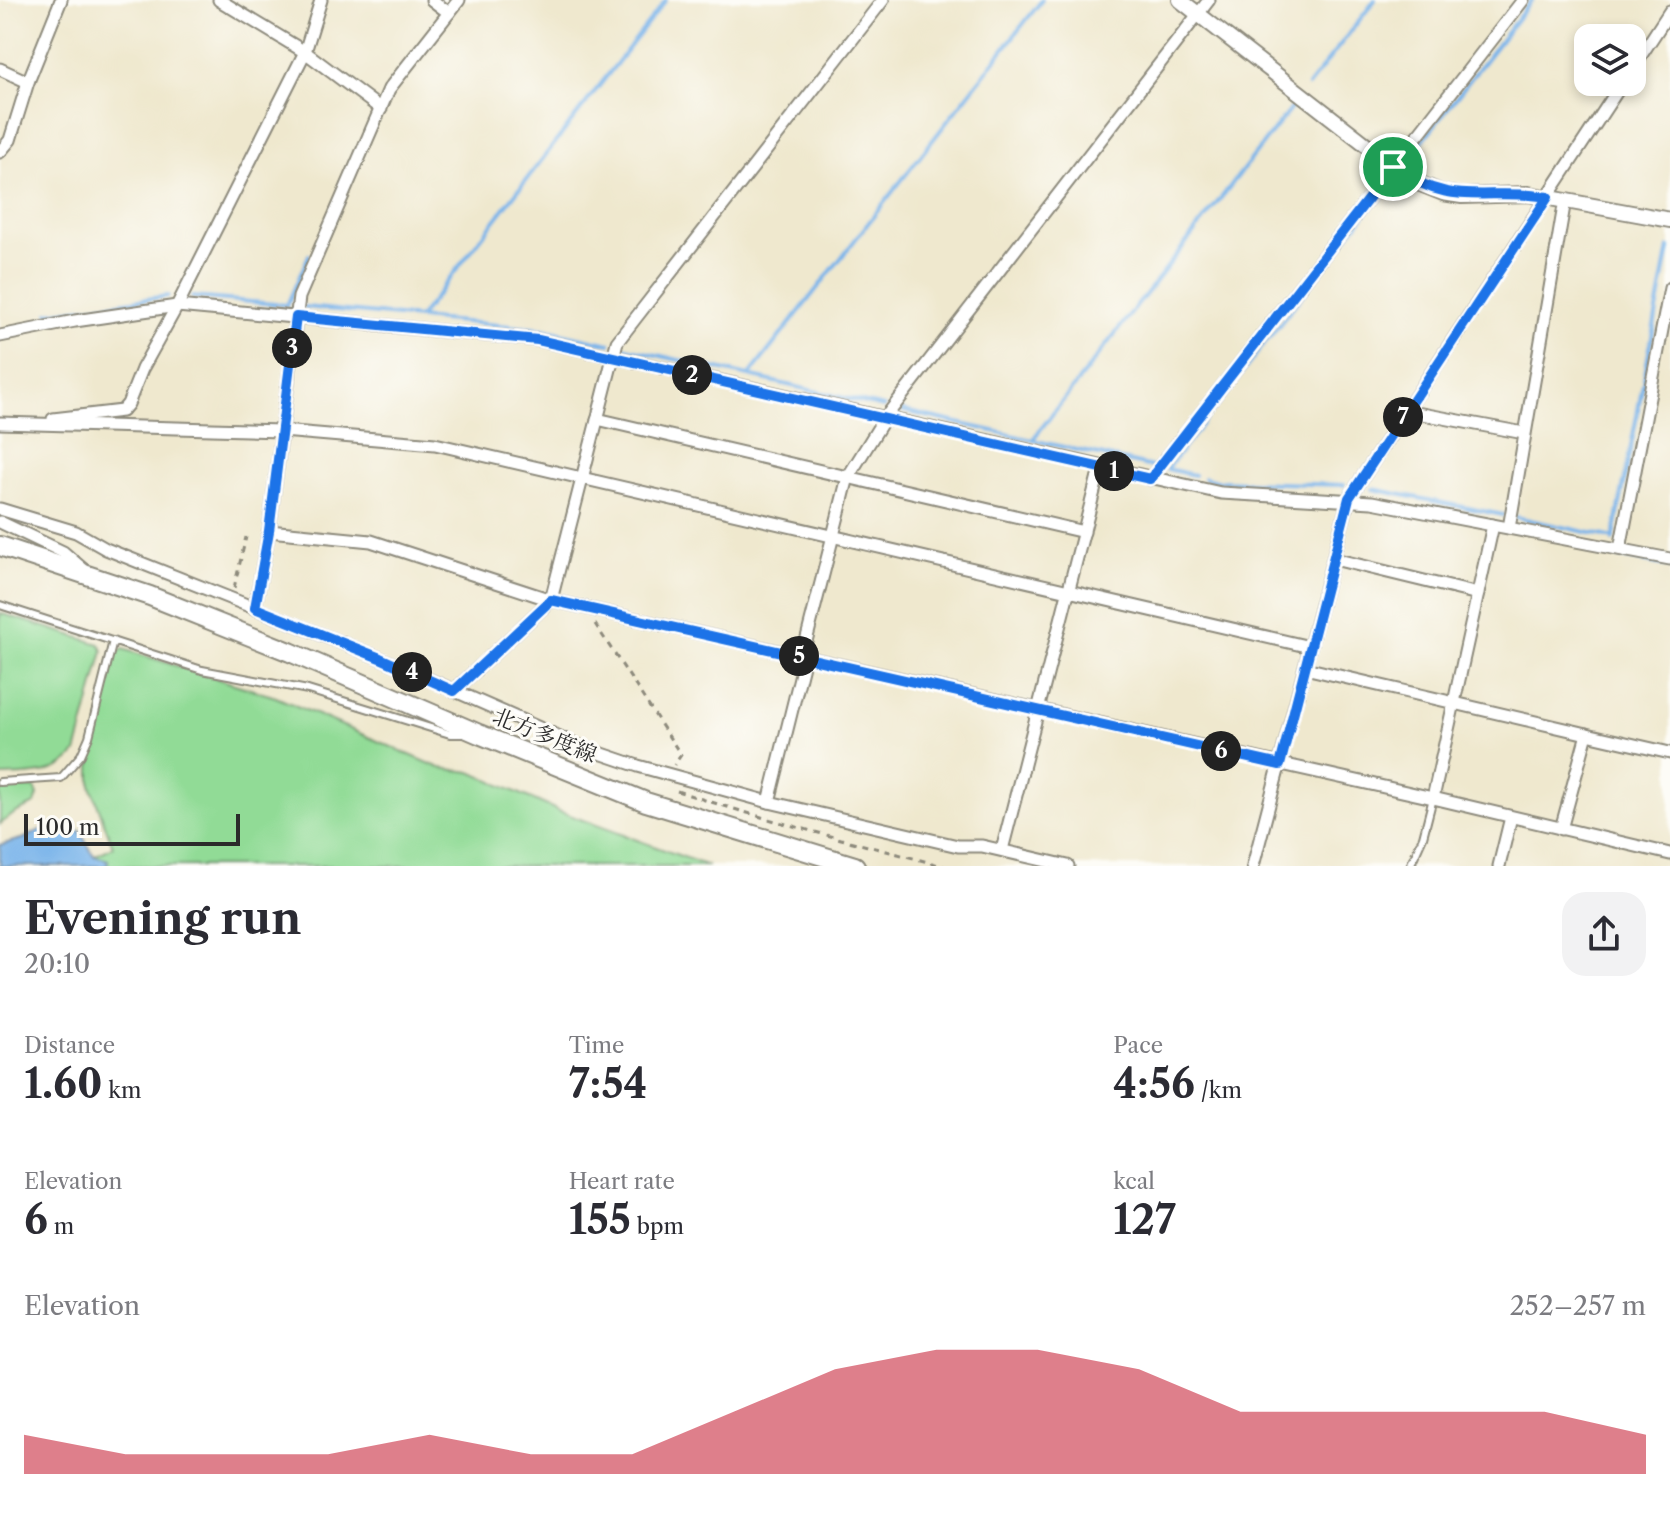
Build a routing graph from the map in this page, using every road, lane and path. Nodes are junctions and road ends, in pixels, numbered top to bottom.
1 (61, 0) edge
2 (219, 0) edge
3 (321, 0) edge
4 (432, 0) edge
5 (459, 0) edge
6 (883, 0) edge
7 (1180, 0) edge
8 (1209, 0) edge
9 (1523, 0) edge
10 (1670, 11) edge
11 (449, 13) junction
12 (1198, 14) junction
13 (1646, 48) edge
14 (305, 52) junction
15 (0, 69) edge
16 (28, 82) junction
17 (1614, 96) edge
18 (381, 109) junction
19 (0, 152) edge
20 (1393, 167) junction
21 (1548, 197) junction
22 (1565, 200) junction
23 (1670, 220) edge
24 (1670, 288) edge
25 (177, 306) junction
26 (296, 317) junction
27 (0, 336) edge
28 (613, 356) junction
29 (1406, 411) junction
30 (597, 419) junction
31 (884, 419) junction
32 (0, 423) edge
33 (48, 425) junction
34 (282, 431) junction
35 (1524, 433) junction
36 (1100, 468) junction
37 (848, 477) junction
38 (582, 479) junction
39 (1150, 479) junction
40 (1349, 498) junction
41 (0, 509) edge
42 (0, 522) edge
43 (1493, 525) junction
44 (1509, 528) junction
45 (269, 531) junction
46 (1084, 532) junction
47 (833, 535) junction
48 (246, 537) dead end
49 (0, 546) edge
50 (1620, 549) junction
51 (1334, 559) junction
52 (1670, 559) edge
53 (92, 577) junction
54 (1069, 590) junction
55 (1478, 594) junction
56 (231, 599) junction
57 (551, 600) junction
58 (0, 605) edge
59 (255, 608) junction
60 (584, 608) junction
61 (113, 641) junction
62 (1310, 647) junction
63 (803, 657) junction
64 (1305, 668) junction
65 (454, 691) junction
66 (1455, 703) junction
67 (1038, 710) junction
68 (479, 734) junction
69 (1587, 734) junction
70 (1670, 753) edge
71 (1280, 765) junction
72 (672, 774) junction
73 (0, 782) edge
74 (1433, 798) junction
75 (769, 802) junction
76 (767, 817) dead end
77 (1511, 817) junction
78 (1561, 829) junction
79 (1002, 850) junction
80 (1670, 854) edge
81 (855, 866) edge
82 (943, 866) edge
83 (1068, 866) edge
84 (1253, 866) edge
85 (1410, 866) edge
86 (1499, 866) edge

1 - 16 street
2 - 14 street
3 - 14 street
4 - 11 street
5 - 11 street
6 - 28 street
7 - 12 street
8 - 12 street
9 - 20 street
10 - 13 street
11 - 18 street
12 - 20 street
12 - 31 street
14 - 18 street
14 - 25 street
15 - 16 street
16 - 19 street
17 - 21 street
18 - 26 street
20 - 21 street
20 - 39 street
21 - 22 street
21 - 29 street
22 - 23 street
22 - 35 street
24 - 50 street
25 - 26 street
25 - 27 street
25 - 33 street
26 - 28 street
26 - 34 street
28 - 30 street
28 - 31 street
29 - 35 street
29 - 40 street
30 - 37 street
30 - 38 street
31 - 36 street
31 - 37 street
32 - 33 street
33 - 34 street
34 - 38 street
34 - 45 street
35 - 44 street
36 - 39 street
36 - 46 street
37 - 46 street
37 - 47 street
38 - 47 street
38 - 57 street
39 - 40 street
40 - 43 street
40 - 51 street
41 - 56 street
42 - 53 street
43 - 44 street
43 - 55 street
44 - 50 street
45 - 57 street
45 - 59 street
46 - 54 street
47 - 54 street
47 - 63 street
48 - 56 path
49 - 53 main road, 北方多度線
50 - 52 street
51 - 55 street
51 - 62 street
53 - 68 main road, 北方多度線
54 - 62 street
54 - 67 street
55 - 66 street
56 - 59 street
57 - 60 street
57 - 65 street
58 - 61 lane
59 - 65 street
60 - 63 street
60 - 72 path
61 - 68 lane
61 - 73 lane
62 - 64 street
63 - 67 street
63 - 75 street
64 - 66 street
64 - 71 street
65 - 72 street
66 - 69 street
66 - 74 street
67 - 71 street
67 - 79 street
68 - 81 main road, 北方多度線
69 - 70 street
69 - 78 street
71 - 74 street
71 - 84 street
72 - 75 street
74 - 77 street
74 - 85 lane
75 - 79 street
76 - 82 path
77 - 78 street
77 - 86 street
78 - 80 street
79 - 83 street

